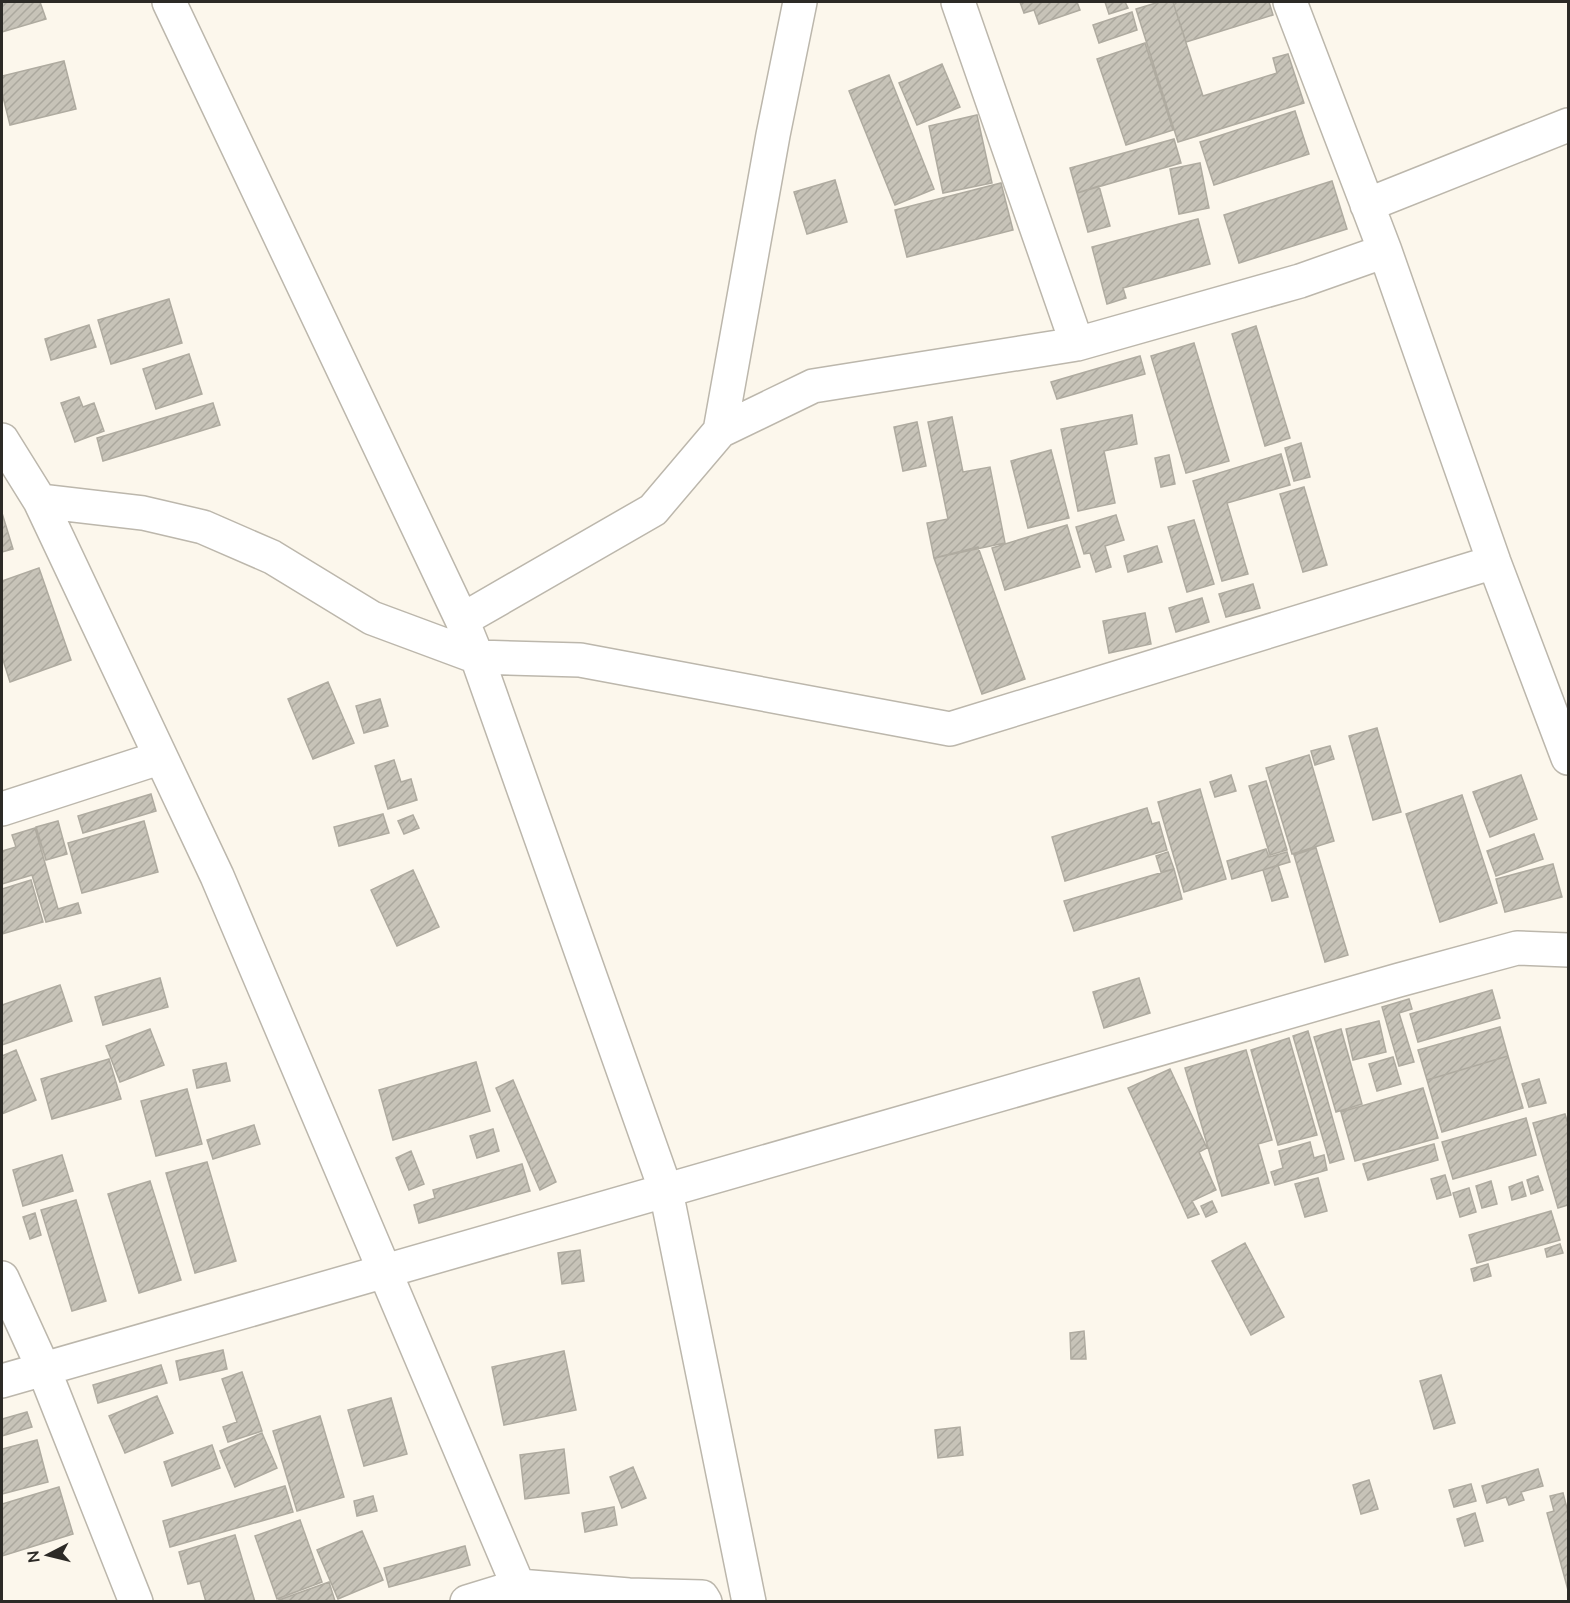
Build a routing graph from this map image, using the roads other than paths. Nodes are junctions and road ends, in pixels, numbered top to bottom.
1 (169, 2) edge
2 (800, 2) edge
3 (958, 2) edge
4 (1290, 2) edge
5 (1569, 125) edge
6 (1366, 205) junction
7 (1384, 252) junction
8 (1077, 344) junction
9 (720, 431) junction
10 (2, 440) edge
11 (40, 501) junction
12 (1494, 562) junction
13 (462, 620) junction
14 (477, 657) junction
15 (159, 758) junction
16 (1569, 758) edge
17 (2, 809) edge
18 (1569, 950) edge
19 (666, 1191) junction
20 (383, 1270) junction
21 (2, 1278) edge
22 (44, 1370) junction
23 (2, 1381) edge
24 (522, 1594) edge
25 (136, 1602) edge
26 (467, 1602) edge
27 (705, 1602) edge
28 (749, 1602) edge

1 - 13 street
2 - 9 street
3 - 8 street
4 - 6 street
5 - 6 street
6 - 7 street
7 - 8 street
7 - 12 street
8 - 9 street
9 - 13 street
10 - 11 street
11 - 14 street
11 - 15 street
12 - 14 street
12 - 16 street
13 - 14 street
14 - 19 street
15 - 17 street
15 - 20 street
18 - 19 street
19 - 20 street
19 - 28 street
20 - 22 street
20 - 24 street
21 - 22 street
22 - 23 street
22 - 25 street
24 - 26 street
24 - 27 street

